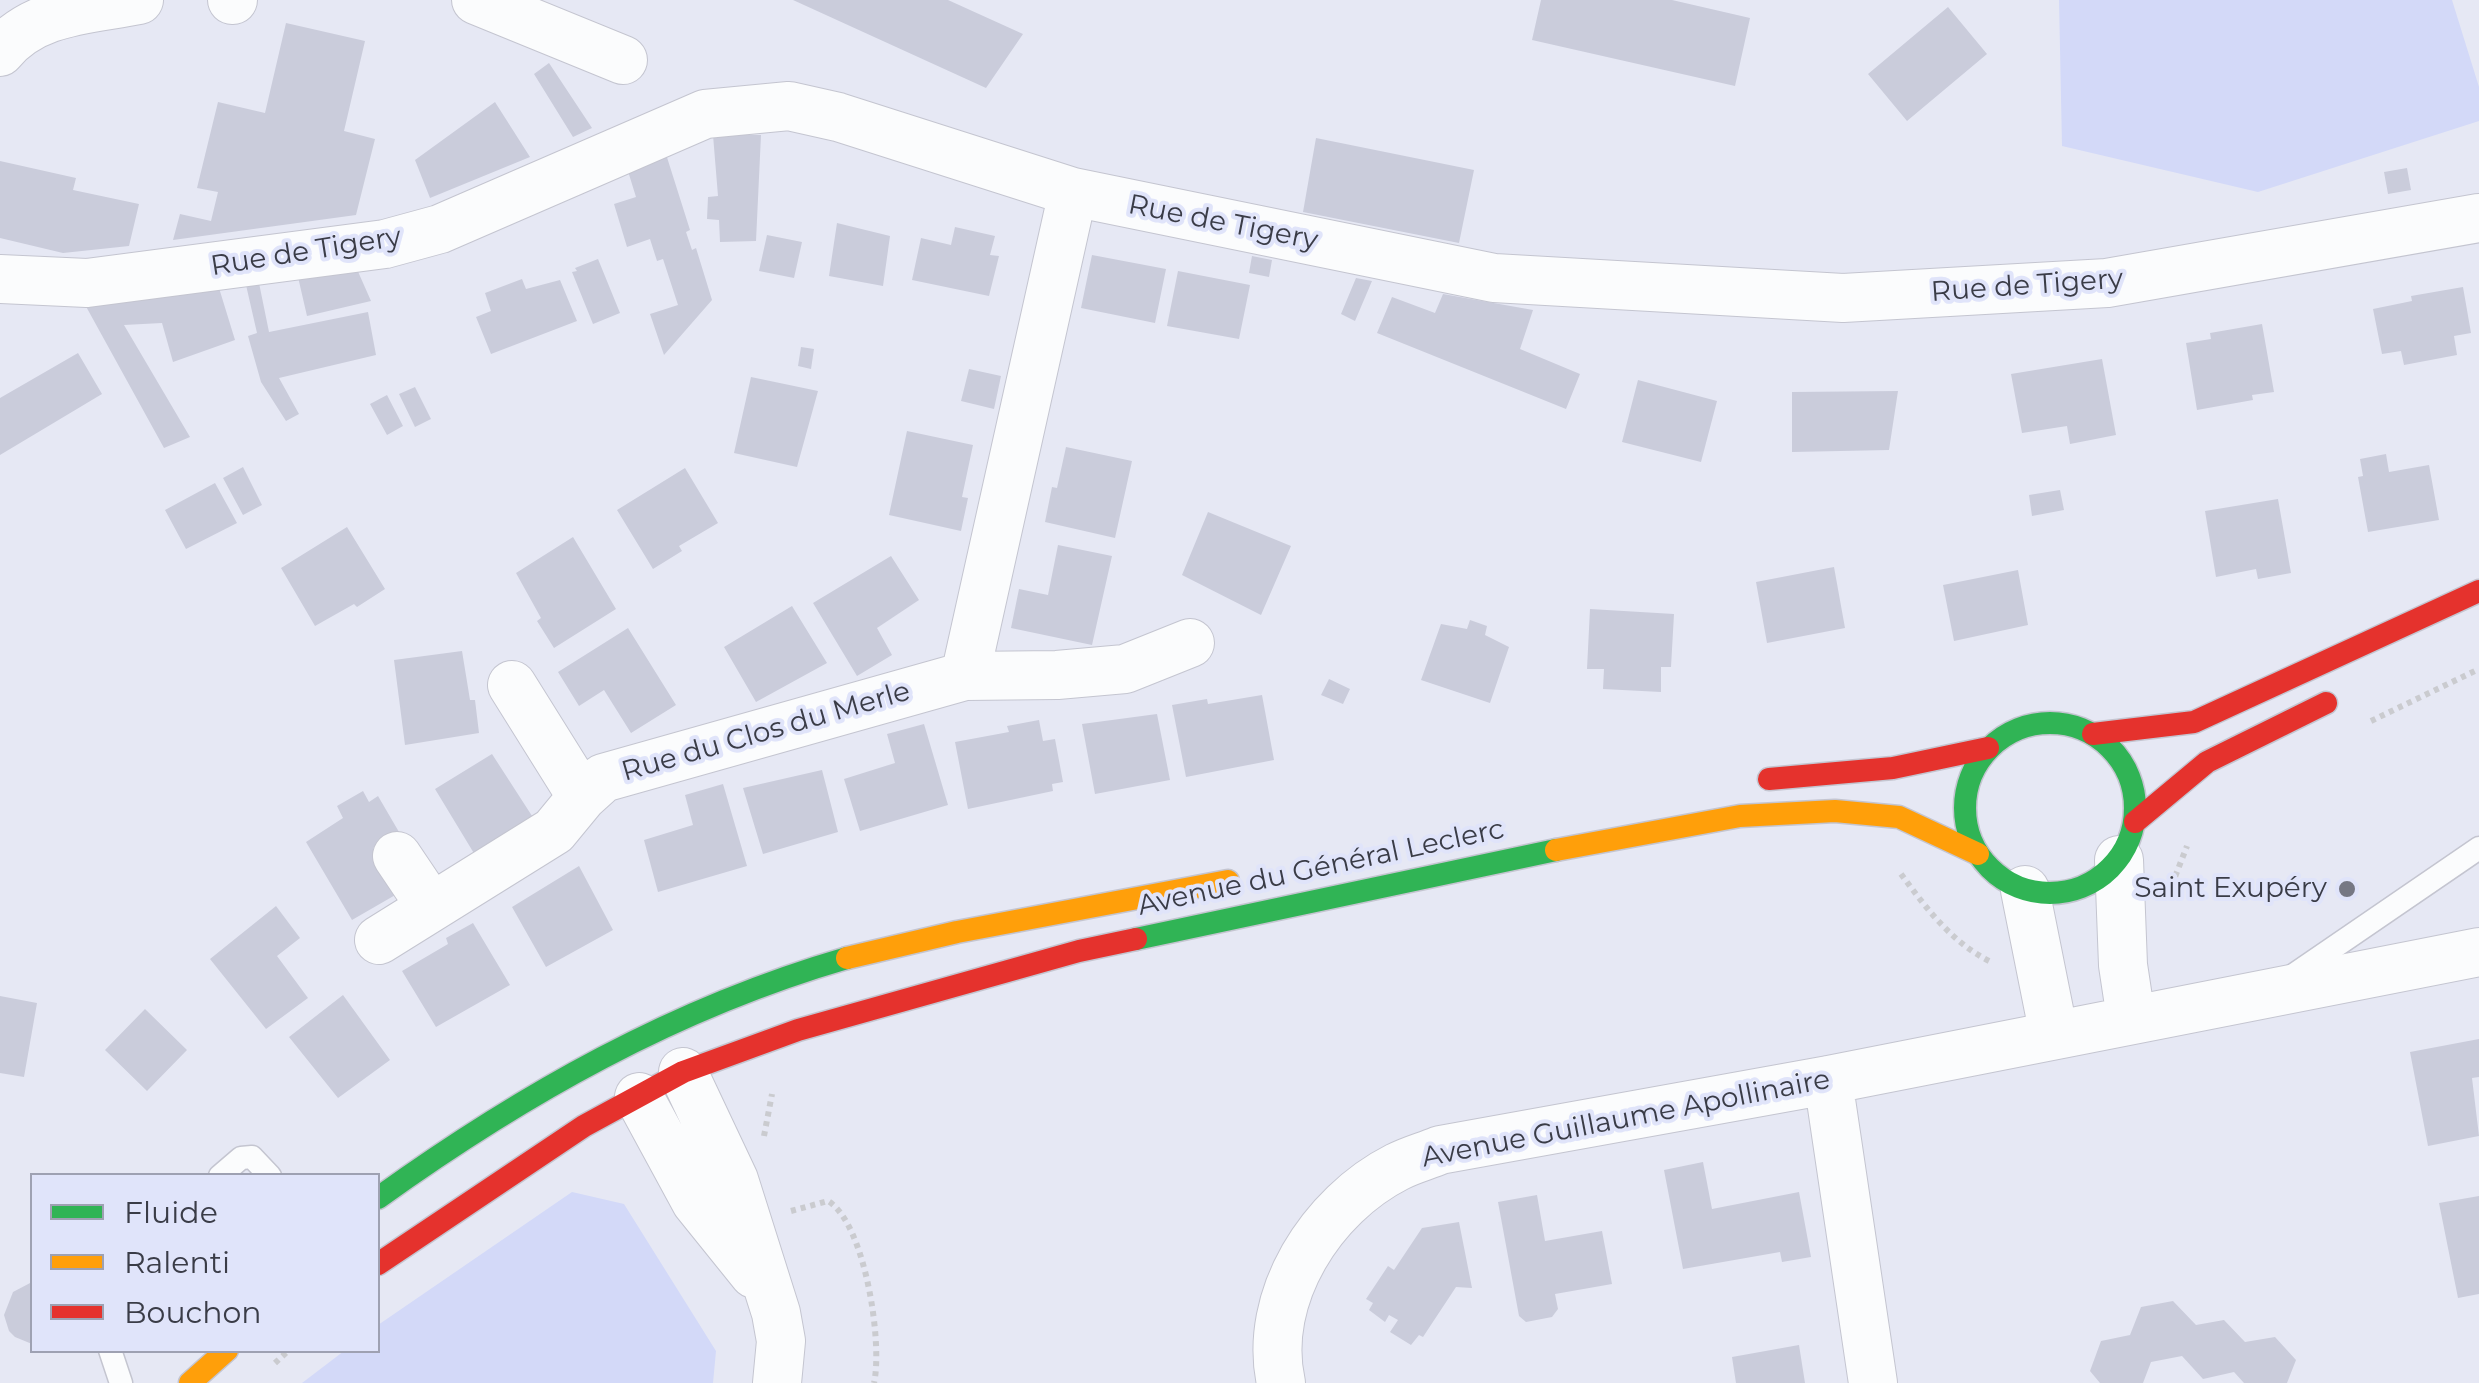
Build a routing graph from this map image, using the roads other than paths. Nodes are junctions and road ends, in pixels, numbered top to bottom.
1 (139, 0) edge
2 (476, 0) edge
3 (22, 25) edge
4 (624, 60) dead end
5 (1073, 192) junction
6 (2479, 218) edge
7 (0, 279) edge
8 (2479, 591) edge
9 (1190, 643) dead end
10 (965, 676) junction
11 (512, 685) dead end
12 (2345, 694) dead end
13 (2094, 734) junction
14 (1988, 748) junction
15 (1742, 782) dead end
16 (582, 797) junction
17 (2127, 841) junction
18 (2479, 848) edge
19 (1978, 854) junction
20 (397, 856) dead end
21 (1242, 878) dead end
22 (1187, 889) junction
23 (2025, 890) junction
24 (430, 905) junction
25 (380, 940) dead end
26 (2479, 952) edge
27 (904, 968) dead end
28 (846, 983) dead end
29 (2268, 992) junction
30 (2132, 1018) junction
31 (2054, 1034) junction
32 (617, 1050) junction
33 (675, 1070) junction
34 (1828, 1080) junction
35 (584, 1126) junction
36 (224, 1173) edge
37 (267, 1173) edge
38 (715, 1191) junction
39 (380, 1197) edge
40 (380, 1263) edge
41 (111, 1353) edge
42 (194, 1353) edge
43 (237, 1356) edge
44 (181, 1378) edge
45 (121, 1383) edge
46 (222, 1383) edge
47 (777, 1383) edge
48 (1281, 1383) edge
49 (1873, 1383) edge

1 - 3 street
2 - 4 street
5 - 6 street, Rue de Tigery
5 - 7 street, Rue de Tigery
5 - 10 street
8 - 13 main road
9 - 10 street, Rue du Clos du Merle
10 - 16 street, Rue du Clos du Merle
11 - 16 street
12 - 17 main road
13 - 14 main road
13 - 17 main road
14 - 15 main road
14 - 19 main road
16 - 24 street, Rue du Clos du Merle
17 - 23 main road
17 - 30 street
18 - 29 lane
19 - 23 main road, Avenue du Général Leclerc
19 - 33 main road, Avenue du Général Leclerc
20 - 24 street
21 - 22 main road, Avenue du Général Leclerc
22 - 27 main road, Avenue du Général Leclerc
22 - 32 main road, Avenue du Général Leclerc
23 - 31 street
24 - 25 street, Rue du Clos du Merle
26 - 29 street, Avenue Guillaume Apollinaire
28 - 33 main road, Avenue du Général Leclerc
29 - 30 street, Avenue Guillaume Apollinaire
30 - 31 street, Avenue Guillaume Apollinaire
31 - 34 street, Avenue Guillaume Apollinaire
32 - 33 main road, Avenue du Général Leclerc
32 - 39 main road, Avenue du Général Leclerc
33 - 35 main road, Avenue du Général Leclerc
33 - 38 street
33 - 38 street
34 - 48 street, Avenue Guillaume Apollinaire
34 - 49 street
35 - 38 street
35 - 40 main road, Avenue du Général Leclerc
36 - 37 lane
38 - 47 street
41 - 45 lane
42 - 44 main road
43 - 44 main road
43 - 46 main road

